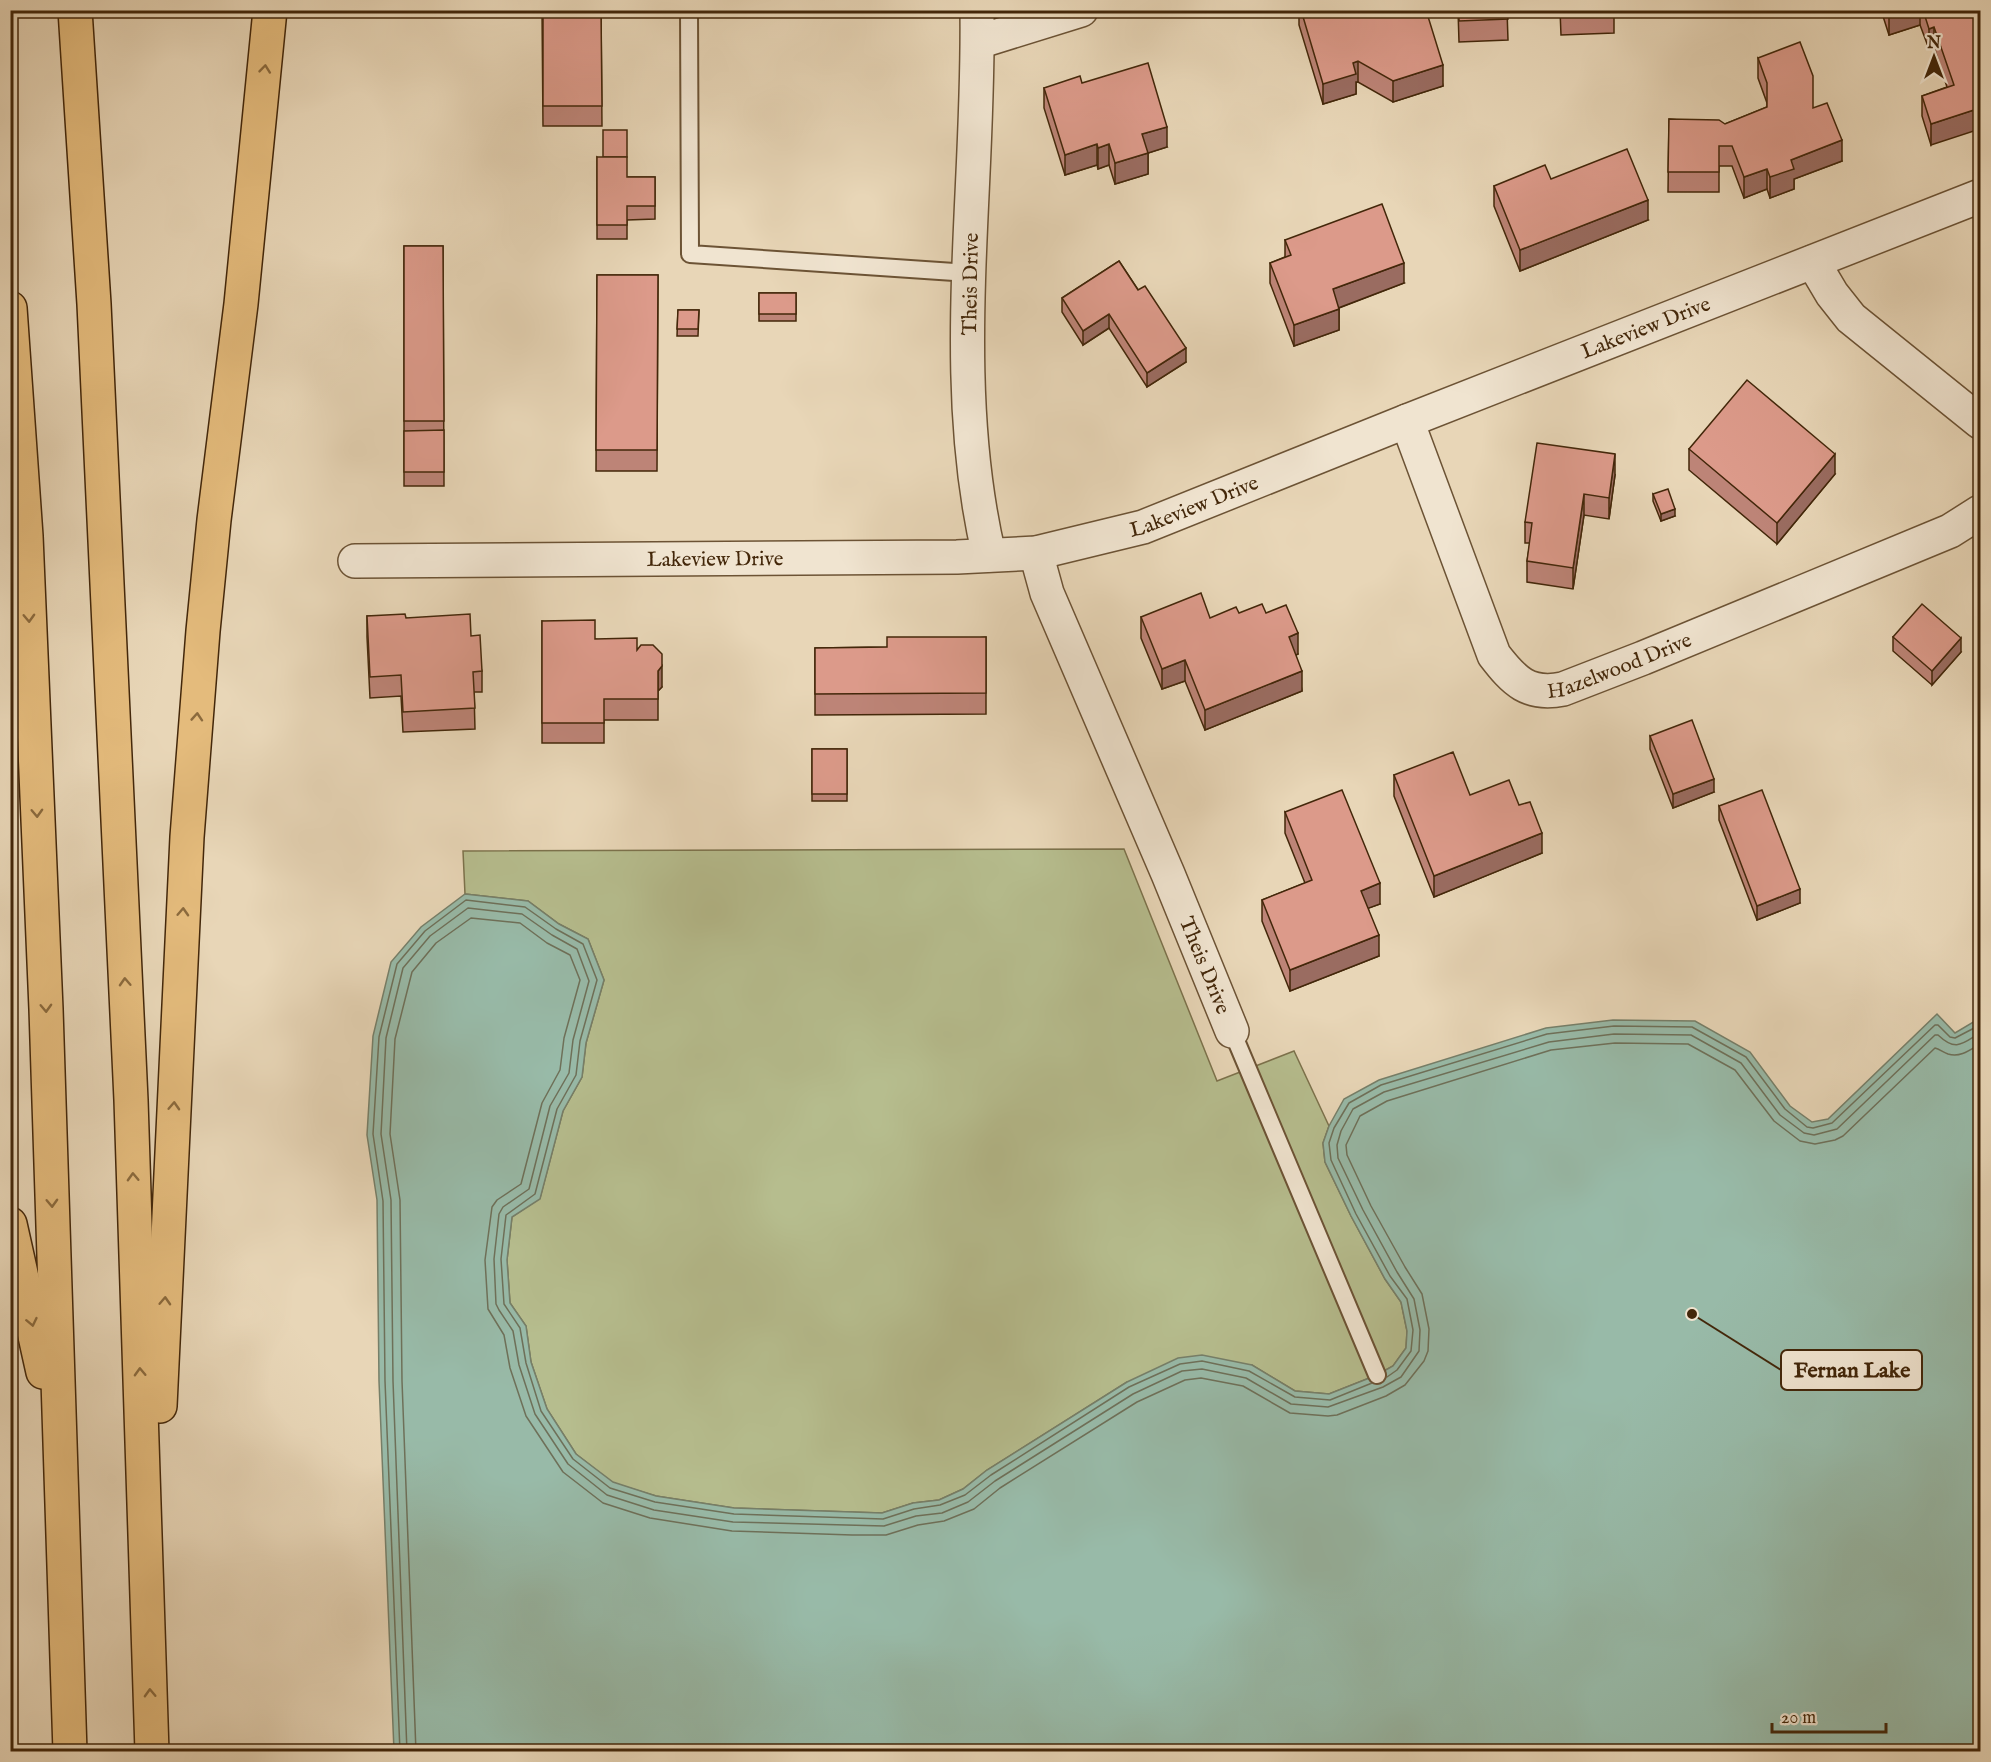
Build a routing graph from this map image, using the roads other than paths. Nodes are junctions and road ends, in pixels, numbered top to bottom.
1 (75, 10) edge
2 (270, 10) edge
3 (689, 10) edge
4 (1081, 10) edge
5 (978, 26) edge
6 (1980, 196) edge
7 (1813, 262) junction
8 (969, 273) junction
9 (10, 308) edge
10 (1407, 421) junction
11 (1980, 422) edge
12 (1980, 512) edge
13 (1036, 553) junction
14 (989, 555) junction
15 (355, 561) dead end
16 (1232, 1031) joint
17 (10, 1224) edge
18 (1377, 1375) dead end
19 (60, 1453) junction
20 (149, 1653) junction
21 (70, 1752) edge
22 (152, 1752) edge

20 -> 1 highway
20 -> 2 highway
3 - 8 lane
4 - 5 street
5 - 8 street, Theis Drive
6 - 7 street, Lakeview Drive
7 - 10 street, Lakeview Drive
7 - 11 street
8 - 14 street, Theis Drive
9 -> 19 highway
10 - 12 street, Hazelwood Drive
10 - 13 street, Lakeview Drive
13 - 14 street, Lakeview Drive
13 - 16 street, Theis Drive
14 - 15 street, Lakeview Drive
16 - 18 lane, Theis Drive
17 -> 19 highway
19 - 21 highway
22 -> 20 highway

